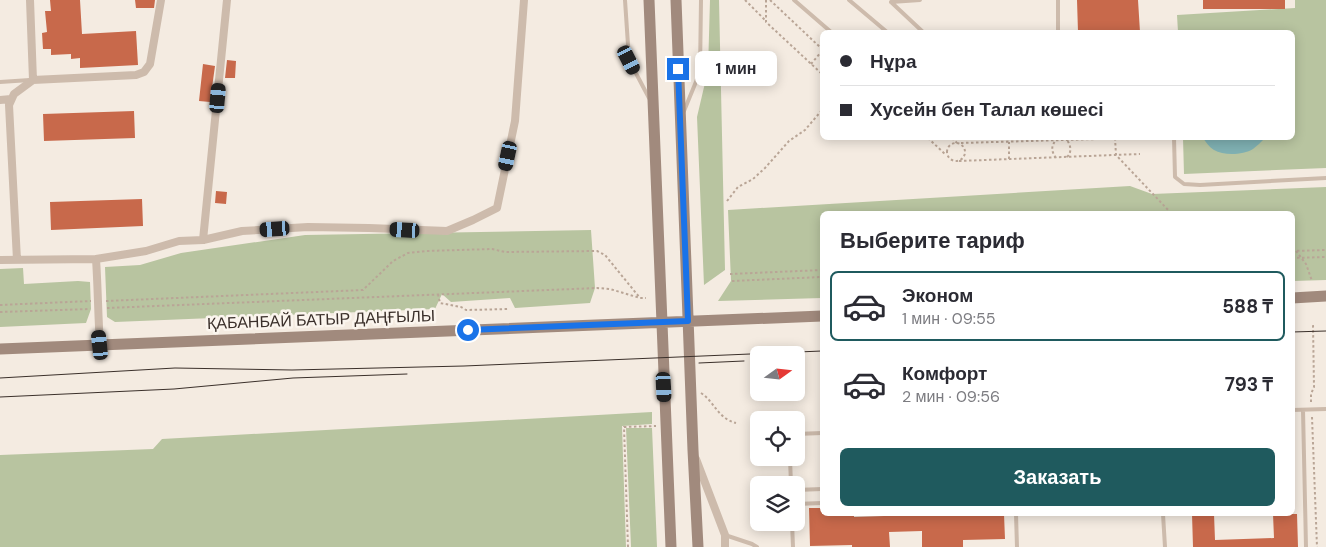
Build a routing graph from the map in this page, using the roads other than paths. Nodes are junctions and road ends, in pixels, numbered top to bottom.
1 (30, 0) edge
2 (161, 0) edge
3 (227, 0) edge
4 (524, 0) edge
5 (625, 0) edge
6 (649, 0) edge
7 (676, 0) edge
8 (701, 0) edge
9 (794, 0) edge
10 (849, 0) edge
11 (920, 0) edge
12 (1058, 0) edge
13 (891, 1) edge
14 (829, 30) edge
15 (885, 30) edge
16 (921, 30) edge
17 (1058, 30) edge
18 (33, 80) junction
19 (0, 82) edge
20 (11, 99) junction
21 (0, 100) edge
22 (653, 106) junction
23 (680, 120) junction
24 (1174, 140) edge
25 (1326, 178) edge
26 (203, 240) junction
27 (96, 259) junction
28 (0, 260) edge
29 (18, 260) junction
30 (1326, 296) edge
31 (1295, 298) edge
32 (820, 316) edge
33 (688, 321) junction
34 (661, 322) junction
35 (100, 345) junction
36 (0, 349) edge
37 (1326, 409) edge
38 (1295, 410) edge
39 (1303, 410) junction
40 (820, 433) edge
41 (805, 434) edge
42 (693, 450) junction
43 (820, 489) edge
44 (805, 490) edge
45 (820, 503) edge
46 (805, 504) edge
47 (1016, 516) edge
48 (1163, 516) edge
49 (792, 531) edge
50 (724, 535) junction
51 (670, 547) edge
52 (698, 547) edge
53 (725, 547) edge
54 (756, 547) edge
55 (793, 547) edge
56 (1017, 547) edge
57 (1165, 547) edge
58 (1306, 547) edge

1 - 18 street
2 - 18 street
3 - 26 street
4 - 26 street
5 - 22 lane
6 - 22 street
7 - 23 street
8 - 23 lane
9 - 14 lane
10 - 15 lane
11 - 13 lane
12 - 17 lane
13 - 16 lane
18 - 19 lane
18 - 20 street
20 - 21 street
20 - 29 street
22 - 34 street
23 - 33 street
24 - 25 lane
26 - 27 street
27 - 29 street
27 - 35 street
28 - 29 street
30 - 31 street
32 - 33 street, ҚАБАНБАЙ БАТЫР ДАҢҒЫЛЫ
33 - 34 street, ҚАБАНБАЙ БАТЫР ДАҢҒЫЛЫ
33 - 42 street
34 - 35 street, ҚАБАНБАЙ БАТЫР ДАҢҒЫЛЫ
34 - 51 street
35 - 36 street, ҚАБАНБАЙ БАТЫР ДАҢҒЫЛЫ
37 - 39 lane
38 - 39 lane
39 - 58 lane
40 - 41 lane
42 - 50 street
42 - 52 street
43 - 44 lane
45 - 46 lane
47 - 56 lane
48 - 57 lane
49 - 55 lane
50 - 53 street
50 - 54 lane

